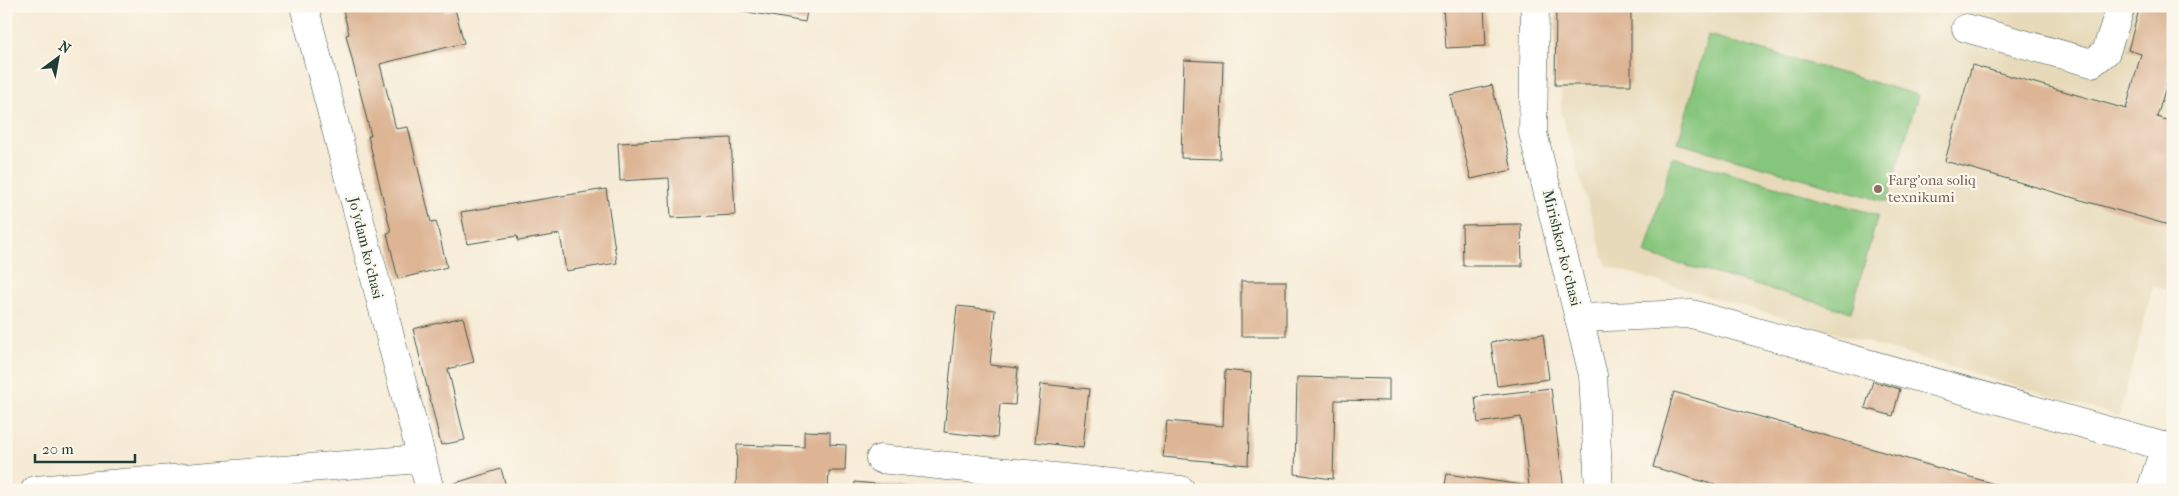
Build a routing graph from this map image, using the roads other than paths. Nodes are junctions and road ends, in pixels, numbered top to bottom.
1 (304, 6) edge
2 (1535, 6) edge
3 (2120, 6) edge
4 (1966, 28) dead end
5 (1580, 318) junction
6 (2169, 448) edge
7 (420, 459) junction
8 (880, 459) dead end
9 (35, 490) edge
10 (430, 490) edge
11 (1181, 490) edge
12 (1599, 490) edge
13 (2151, 490) edge

1 - 7 street, Jo'ydam ko'chasi
2 - 5 street, Mirishkor koʻchasi
3 - 4 street
5 - 6 street
5 - 12 street, Mirishkor koʻchasi
6 - 13 street
7 - 9 street
7 - 10 street, Jo'ydam ko'chasi
8 - 11 street

